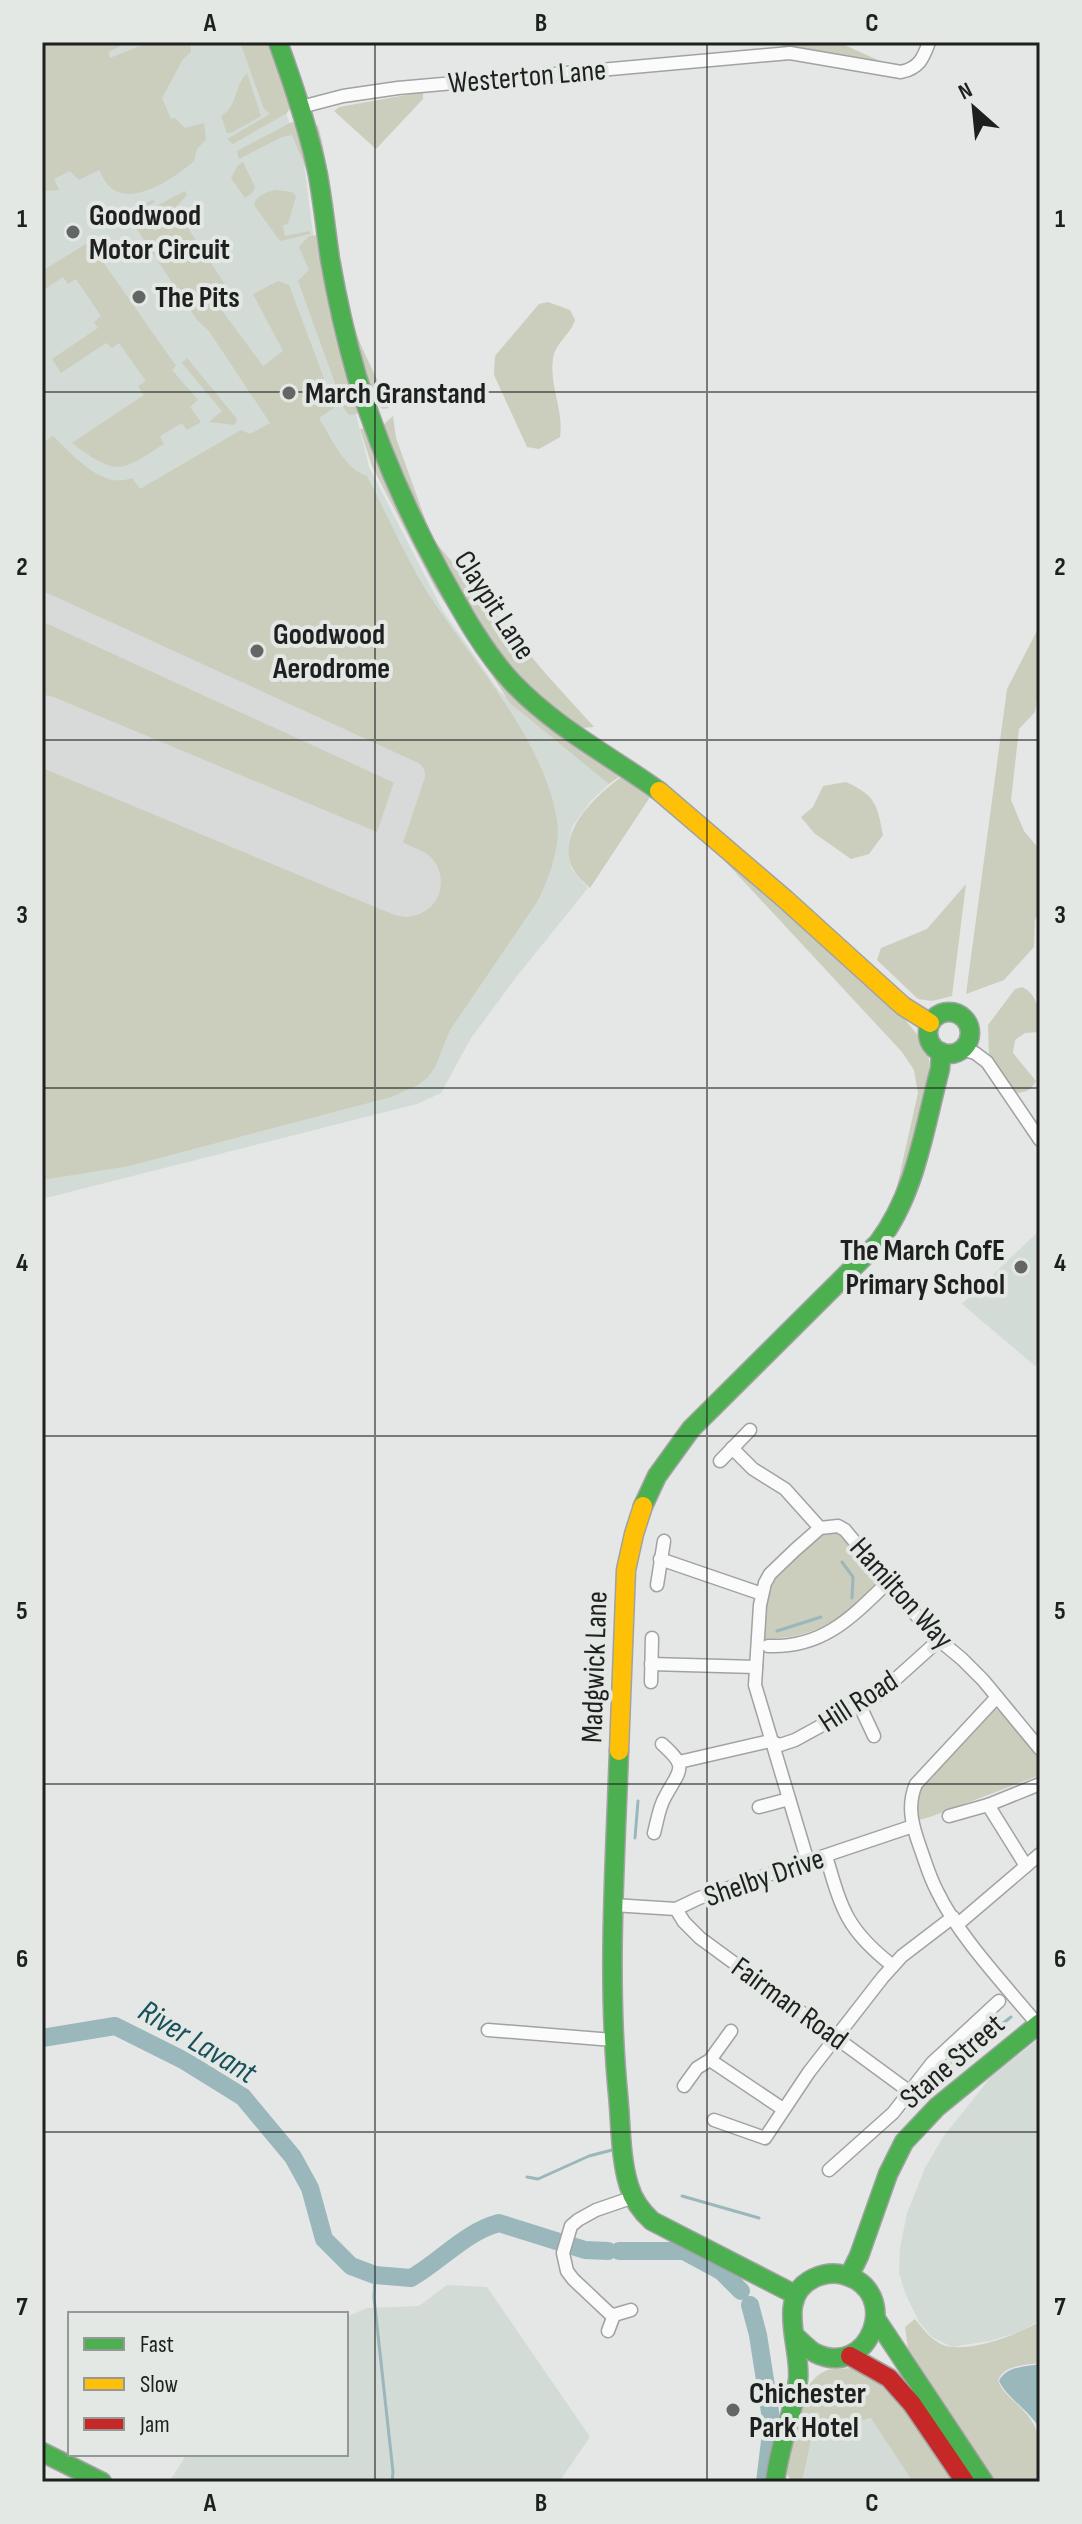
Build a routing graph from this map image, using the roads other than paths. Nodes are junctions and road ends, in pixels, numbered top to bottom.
1 (278, 42) edge
2 (929, 42) edge
3 (301, 107) junction
4 (930, 1023) junction
5 (961, 1049) junction
6 (941, 1052) junction
7 (1040, 1140) edge
8 (750, 1430) dead end
9 (732, 1448) junction
10 (720, 1461) dead end
11 (820, 1528) junction
12 (664, 1541) dead end
13 (660, 1559) junction
14 (888, 1582) junction
15 (657, 1585) dead end
16 (762, 1594) junction
17 (652, 1638) dead end
18 (939, 1640) junction
19 (768, 1646) dead end
20 (651, 1664) junction
21 (756, 1667) junction
22 (651, 1682) dead end
23 (997, 1697) junction
24 (860, 1706) junction
25 (874, 1736) dead end
26 (770, 1741) junction
27 (662, 1744) dead end
28 (1040, 1749) edge
29 (679, 1762) junction
30 (1040, 1784) edge
31 (789, 1799) junction
32 (988, 1805) junction
33 (759, 1807) dead end
34 (949, 1816) dead end
35 (913, 1826) junction
36 (654, 1833) dead end
37 (826, 1856) junction
38 (808, 1862) junction
39 (1035, 1862) edge
40 (613, 1905) junction
41 (676, 1909) junction
42 (955, 1921) junction
43 (893, 1966) junction
44 (999, 2001) dead end
45 (1039, 2024) edge
46 (488, 2030) dead end
47 (731, 2031) dead end
48 (838, 2037) junction
49 (613, 2040) junction
50 (710, 2060) junction
51 (684, 2086) dead end
52 (910, 2092) junction
53 (783, 2109) junction
54 (714, 2120) dead end
55 (829, 2170) dead end
56 (634, 2197) junction
57 (849, 2276) junction
58 (796, 2295) junction
59 (631, 2310) dead end
60 (614, 2315) junction
61 (876, 2319) junction
62 (608, 2331) dead end
63 (796, 2337) junction
64 (850, 2356) junction
65 (823, 2358) junction
66 (795, 2389) junction
67 (42, 2452) edge
68 (102, 2482) edge
69 (775, 2482) edge
70 (965, 2482) edge
71 (984, 2482) edge

1 - 3 street, Claypit Lane
2 - 3 street, Westerton Lane
3 - 4 street, Claypit Lane
4 - 5 street
4 - 6 street
5 - 6 street
5 - 7 street
6 - 40 street, Madgwick Lane
8 - 9 street
9 - 10 street
9 - 11 street
11 - 14 street, Hamilton Way
11 - 16 street, Hamilton Way
12 - 13 street
13 - 15 street
13 - 16 street
14 - 18 street, Hamilton Way
14 - 19 street
16 - 21 street, Hamilton Way
17 - 20 street
18 - 23 street, Hamilton Way
18 - 24 street, Hill Road
20 - 21 street
20 - 22 street
21 - 26 street, Hamilton Way
23 - 28 street, Hamilton Way
23 - 35 street
24 - 25 street
24 - 26 street, Hill Road
26 - 29 street, Hill Road
26 - 31 street, Hamilton Way
27 - 29 street
29 - 36 street
30 - 32 street
31 - 33 street
31 - 38 street, Hamilton Way
32 - 34 street
32 - 39 street
35 - 37 street, Shelby Drive
35 - 42 street
37 - 38 street, Shelby Drive
37 - 43 street
38 - 41 street, Shelby Drive
39 - 42 street
40 - 41 street, Shelby Drive
40 - 49 street, Madgwick Lane
41 - 48 street, Fairman Road
42 - 43 street
42 - 45 street
43 - 48 street
44 - 52 street
45 - 57 street, Stane Street
46 - 49 street
47 - 50 street
48 - 52 street, Fairman Road
48 - 53 street
49 - 56 street, Madgwick Lane
50 - 51 street
50 - 53 street
52 - 55 street
53 - 54 street
56 - 58 street, Madgwick Lane
56 - 60 street
57 - 58 street
57 - 61 street
58 - 63 street
59 - 60 street
60 - 62 street
61 - 64 street
61 - 71 street
63 - 65 street
63 - 66 street
64 - 65 street
64 - 70 street
65 - 66 street
66 - 69 street
67 - 68 street

